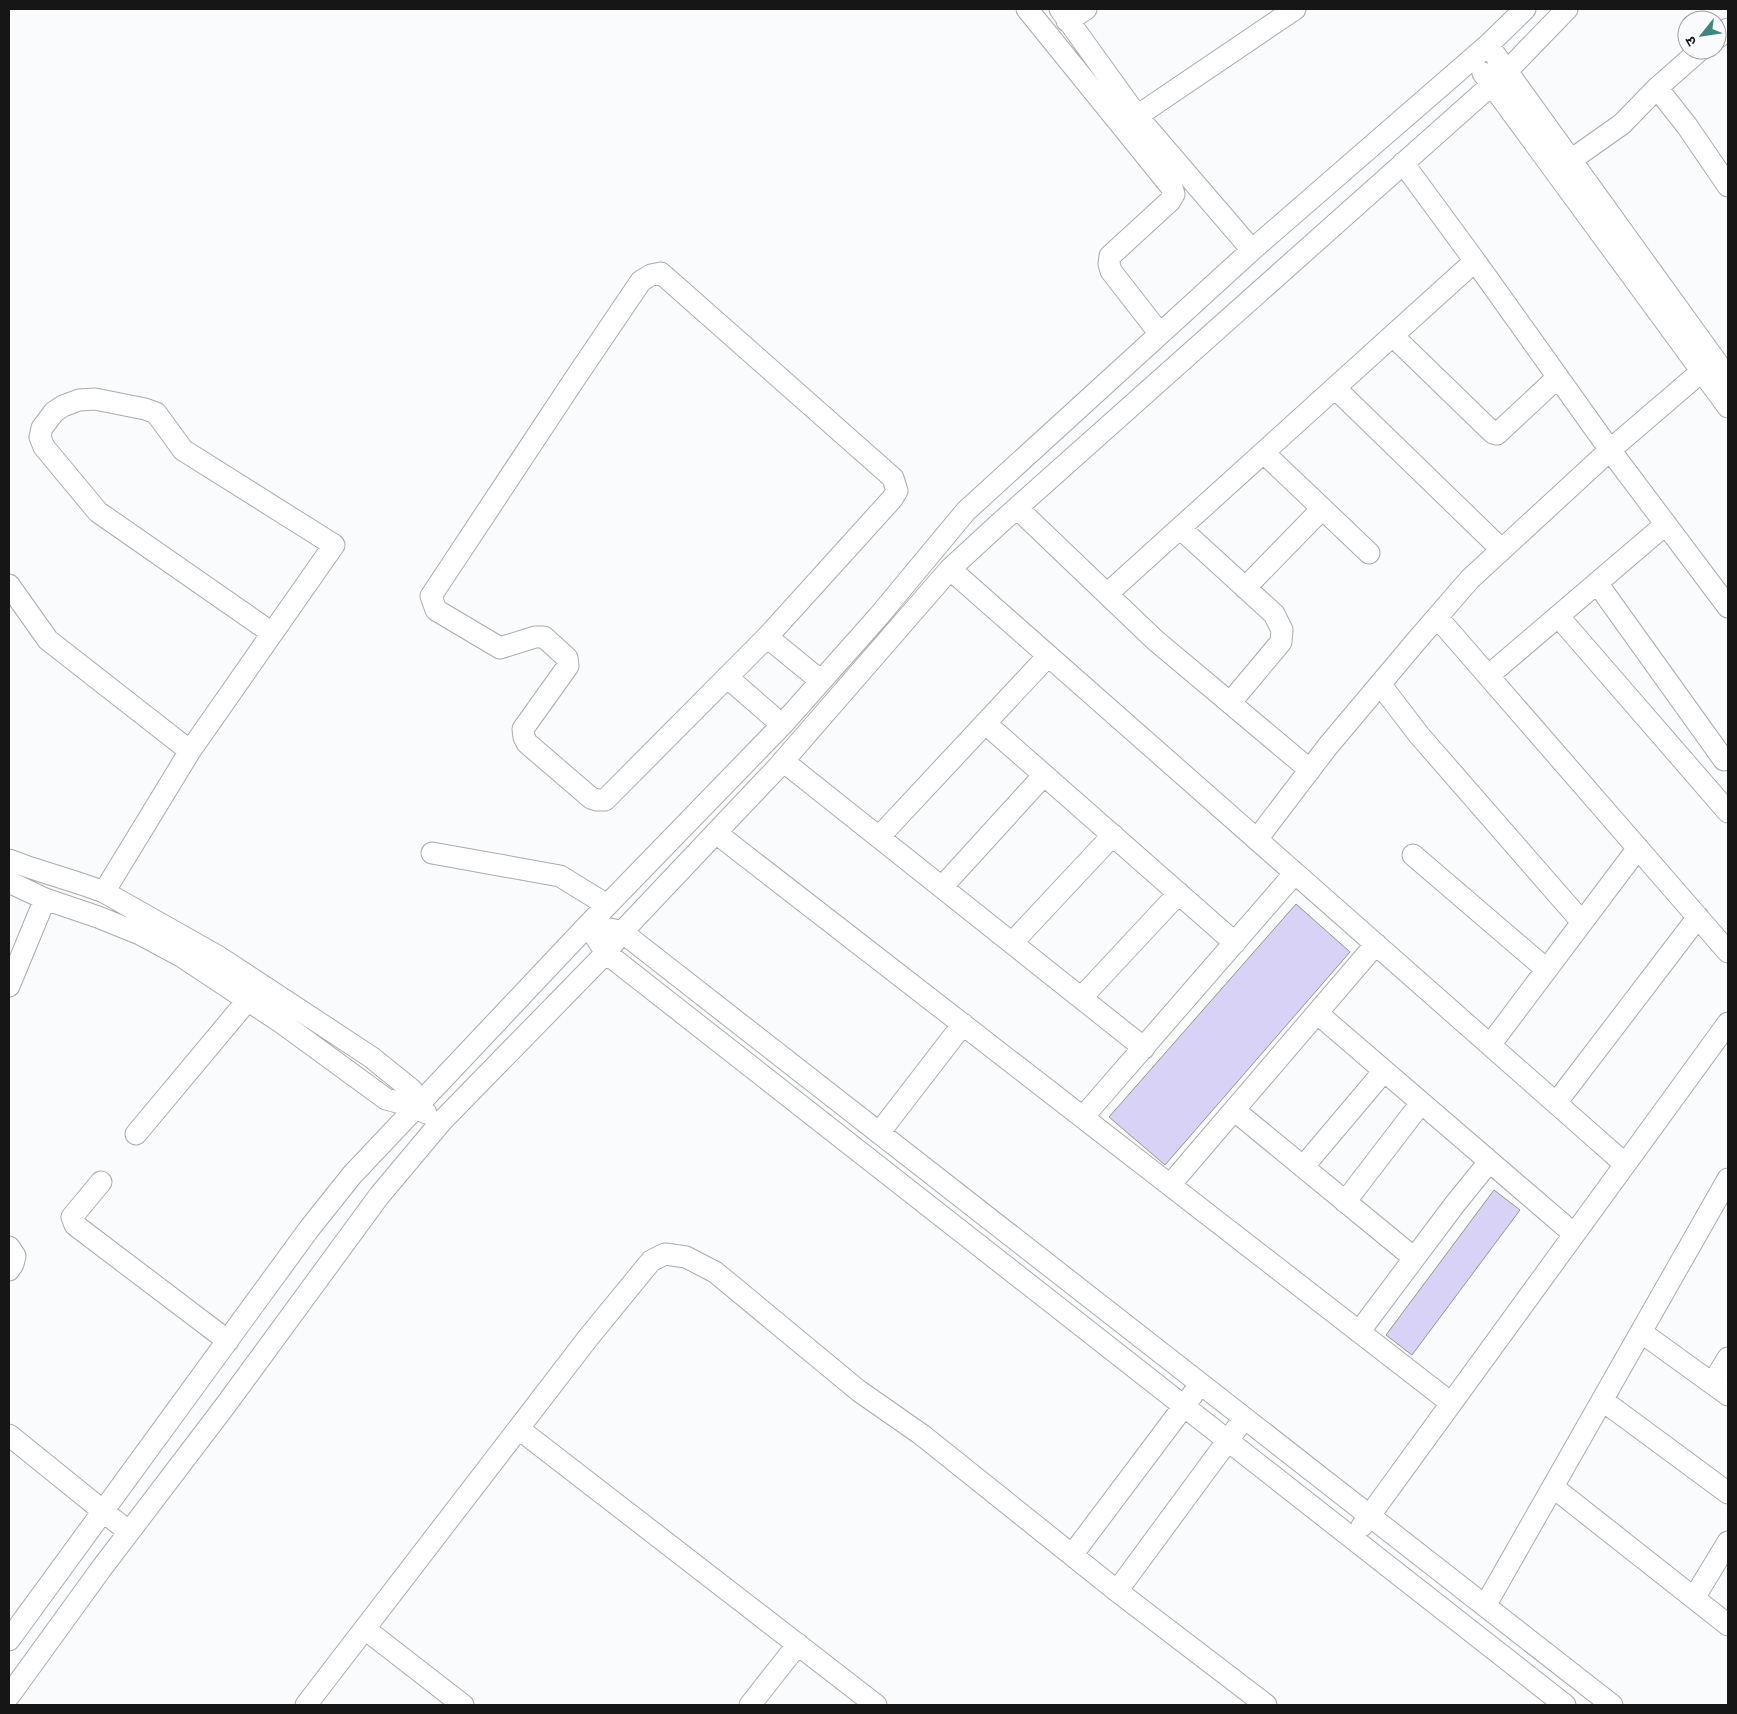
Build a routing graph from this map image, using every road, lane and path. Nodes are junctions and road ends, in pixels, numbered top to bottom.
1 (1027, 9) edge
2 (1086, 9) edge
3 (1295, 9) edge
4 (1525, 9) edge
5 (1567, 9) edge
6 (1063, 15) edge
7 (1488, 46) junction
8 (1471, 60) junction
9 (1689, 60) edge
10 (1499, 77) junction
11 (1657, 88) junction
12 (1137, 116) junction
13 (1571, 160) junction
14 (1403, 163) junction
15 (1728, 186) edge
16 (1252, 250) junction
17 (1475, 261) junction
18 (1160, 334) junction
19 (1393, 336) junction
20 (1702, 371) junction
21 (1557, 378) junction
22 (1728, 378) edge
23 (1336, 388) junction
24 (1728, 407) edge
25 (1610, 450) junction
26 (1264, 453) junction
27 (1017, 508) junction
28 (1322, 509) junction
29 (1666, 524) junction
30 (1180, 529) junction
31 (1502, 550) junction
32 (1369, 552) dead end
33 (950, 570) junction
34 (1597, 583) junction
35 (9, 585) edge
36 (1245, 588) junction
37 (1107, 594) junction
38 (1728, 607) edge
39 (1558, 616) junction
40 (1437, 617) junction
41 (272, 633) junction
42 (767, 638) junction
43 (1048, 656) junction
44 (1488, 676) junction
45 (727, 677) junction
46 (821, 682) junction
47 (1380, 684) junction
48 (1230, 702) junction
49 (986, 723) junction
50 (782, 725) junction
51 (190, 751) junction
52 (1726, 759) edge
53 (783, 761) junction
54 (1310, 770) junction
55 (1044, 775) junction
56 (1702, 781) junction
57 (1728, 812) edge
58 (716, 832) junction
59 (1113, 836) junction
60 (879, 837) junction
61 (1257, 839) junction
62 (1638, 848) junction
63 (432, 853) dead end
64 (1413, 855) dead end
65 (9, 860) edge
66 (1296, 873) junction
67 (9, 882) edge
68 (942, 887) junction
69 (104, 892) junction
70 (1179, 893) junction
71 (45, 899) junction
72 (606, 905) junction
73 (1698, 917) junction
74 (1582, 922) junction
75 (588, 925) junction
76 (622, 932) junction
77 (1012, 943) junction
78 (1235, 943) junction
79 (1376, 944) junction
80 (1728, 952) edge
81 (606, 953) junction
82 (1546, 970) junction
83 (9, 986) edge
84 (1081, 998) junction
85 (248, 1001) junction
86 (1316, 1013) junction
87 (1728, 1023) edge
88 (963, 1024) junction
89 (1490, 1044) junction
90 (1144, 1048) junction
91 (1384, 1071) junction
92 (1421, 1103) junction
93 (1556, 1103) junction
94 (416, 1107) junction
95 (1234, 1110) junction
96 (1083, 1117) junction
97 (441, 1122) junction
98 (879, 1132) junction
99 (136, 1134) dead end
100 (1490, 1162) junction
101 (1625, 1164) junction
102 (1303, 1167) junction
103 (1728, 1179) edge
104 (101, 1182) dead end
105 (1170, 1185) junction
106 (1345, 1202) junction
107 (1722, 1204) edge
108 (1574, 1234) junction
109 (9, 1247) edge
110 (1414, 1258) junction
111 (9, 1270) edge
112 (1360, 1332) junction
113 (1641, 1332) junction
114 (228, 1340) junction
115 (1728, 1358) edge
116 (1201, 1384) junction
117 (1720, 1389) edge
118 (1602, 1400) junction
119 (1451, 1403) junction
120 (1185, 1406) junction
121 (1244, 1418) junction
122 (519, 1429) junction
123 (9, 1435) edge
124 (1228, 1440) junction
125 (1553, 1486) junction
126 (1728, 1493) edge
127 (104, 1512) junction
128 (1369, 1516) junction
129 (129, 1532) junction
130 (1352, 1538) junction
131 (1728, 1542) edge
132 (1072, 1554) junction
133 (1117, 1591) junction
134 (1694, 1598) junction
135 (1485, 1606) junction
136 (1728, 1625) edge
137 (365, 1629) junction
138 (9, 1640) edge
139 (798, 1644) junction
140 (9, 1696) edge
141 (306, 1705) edge
142 (463, 1705) edge
143 (750, 1705) edge
144 (876, 1705) edge
145 (1266, 1705) edge
146 (1565, 1705) edge
147 (1612, 1705) edge

1 - 18 street
2 - 6 street
3 - 12 street
4 - 7 street
5 - 10 street
6 - 12 street
7 - 8 street
7 - 10 street
8 - 10 street
8 - 16 street
9 - 11 street
10 - 13 street
10 - 14 street
10 - 20 street
11 - 13 street
11 - 15 street
12 - 16 street
13 - 22 street
14 - 17 street
14 - 27 street
16 - 18 street
17 - 19 street
17 - 21 street
18 - 46 street
19 - 21 street
19 - 23 street
20 - 24 street
20 - 25 street
21 - 25 street
23 - 26 street
23 - 31 street
25 - 29 street
25 - 31 street
26 - 28 street
26 - 30 street
27 - 33 street
27 - 37 street
28 - 32 street
28 - 36 street
29 - 34 street
29 - 38 street
30 - 36 street
30 - 37 street
31 - 40 street
33 - 43 street
33 - 53 street
34 - 39 street
34 - 52 street
35 - 51 street
36 - 48 street
37 - 48 street
39 - 44 street
39 - 56 street
40 - 44 street
40 - 47 street
41 - 41 street
41 - 51 street
42 - 45 street
42 - 45 street
42 - 46 street
43 - 49 street
43 - 61 street
44 - 62 street
45 - 50 street
46 - 50 street
47 - 54 street
47 - 74 street
48 - 54 street
49 - 55 street
49 - 60 street
50 - 72 street
51 - 69 street
52 - 56 street
53 - 58 street
53 - 60 street
54 - 61 street
55 - 59 street
55 - 68 street
56 - 57 street
58 - 76 street
58 - 88 street
59 - 70 street
59 - 77 street
60 - 68 street
61 - 66 street
62 - 73 street
62 - 74 street
63 - 72 street
64 - 82 street
65 - 69 street
66 - 78 street
66 - 79 street
67 - 71 street
68 - 77 street
69 - 94 street
70 - 78 street
70 - 84 street
71 - 83 street
71 - 85 street
72 - 75 street
73 - 80 street
73 - 93 street
74 - 82 street
75 - 76 street
75 - 81 street
75 - 94 street
76 - 81 street
76 - 98 street
77 - 84 street
78 - 90 street
79 - 86 street
79 - 89 street
81 - 97 street
81 - 120 street
82 - 89 street
84 - 90 street
85 - 94 street
85 - 99 street
86 - 91 street
86 - 95 street
87 - 101 street
88 - 96 street
88 - 98 street
89 - 93 street
90 - 96 street
91 - 92 street
91 - 102 street
92 - 100 street
92 - 106 street
93 - 101 street
94 - 97 street
94 - 114 street
95 - 102 street
95 - 105 street
96 - 105 street
97 - 129 street
98 - 116 street
100 - 108 street
100 - 110 street
101 - 108 street
102 - 106 street
103 - 107 street
104 - 114 street
105 - 112 street
106 - 110 street
107 - 113 street
108 - 119 street
109 - 111 street
110 - 112 street
112 - 119 street
113 - 117 street
113 - 118 street
114 - 127 street
115 - 117 street
116 - 120 street
116 - 121 street
118 - 125 street
118 - 126 street
119 - 128 street
120 - 124 street
120 - 132 street
121 - 124 street
121 - 128 street
122 - 132 street
122 - 137 street
122 - 139 street
123 - 127 street
124 - 130 street
124 - 133 street
125 - 134 street
125 - 135 street
127 - 129 street
127 - 138 street
128 - 130 street
128 - 135 street
129 - 140 street
130 - 146 street
131 - 134 street
132 - 133 street
133 - 145 street
134 - 136 street
135 - 147 street
137 - 141 street
137 - 142 street
139 - 143 street
139 - 144 street

